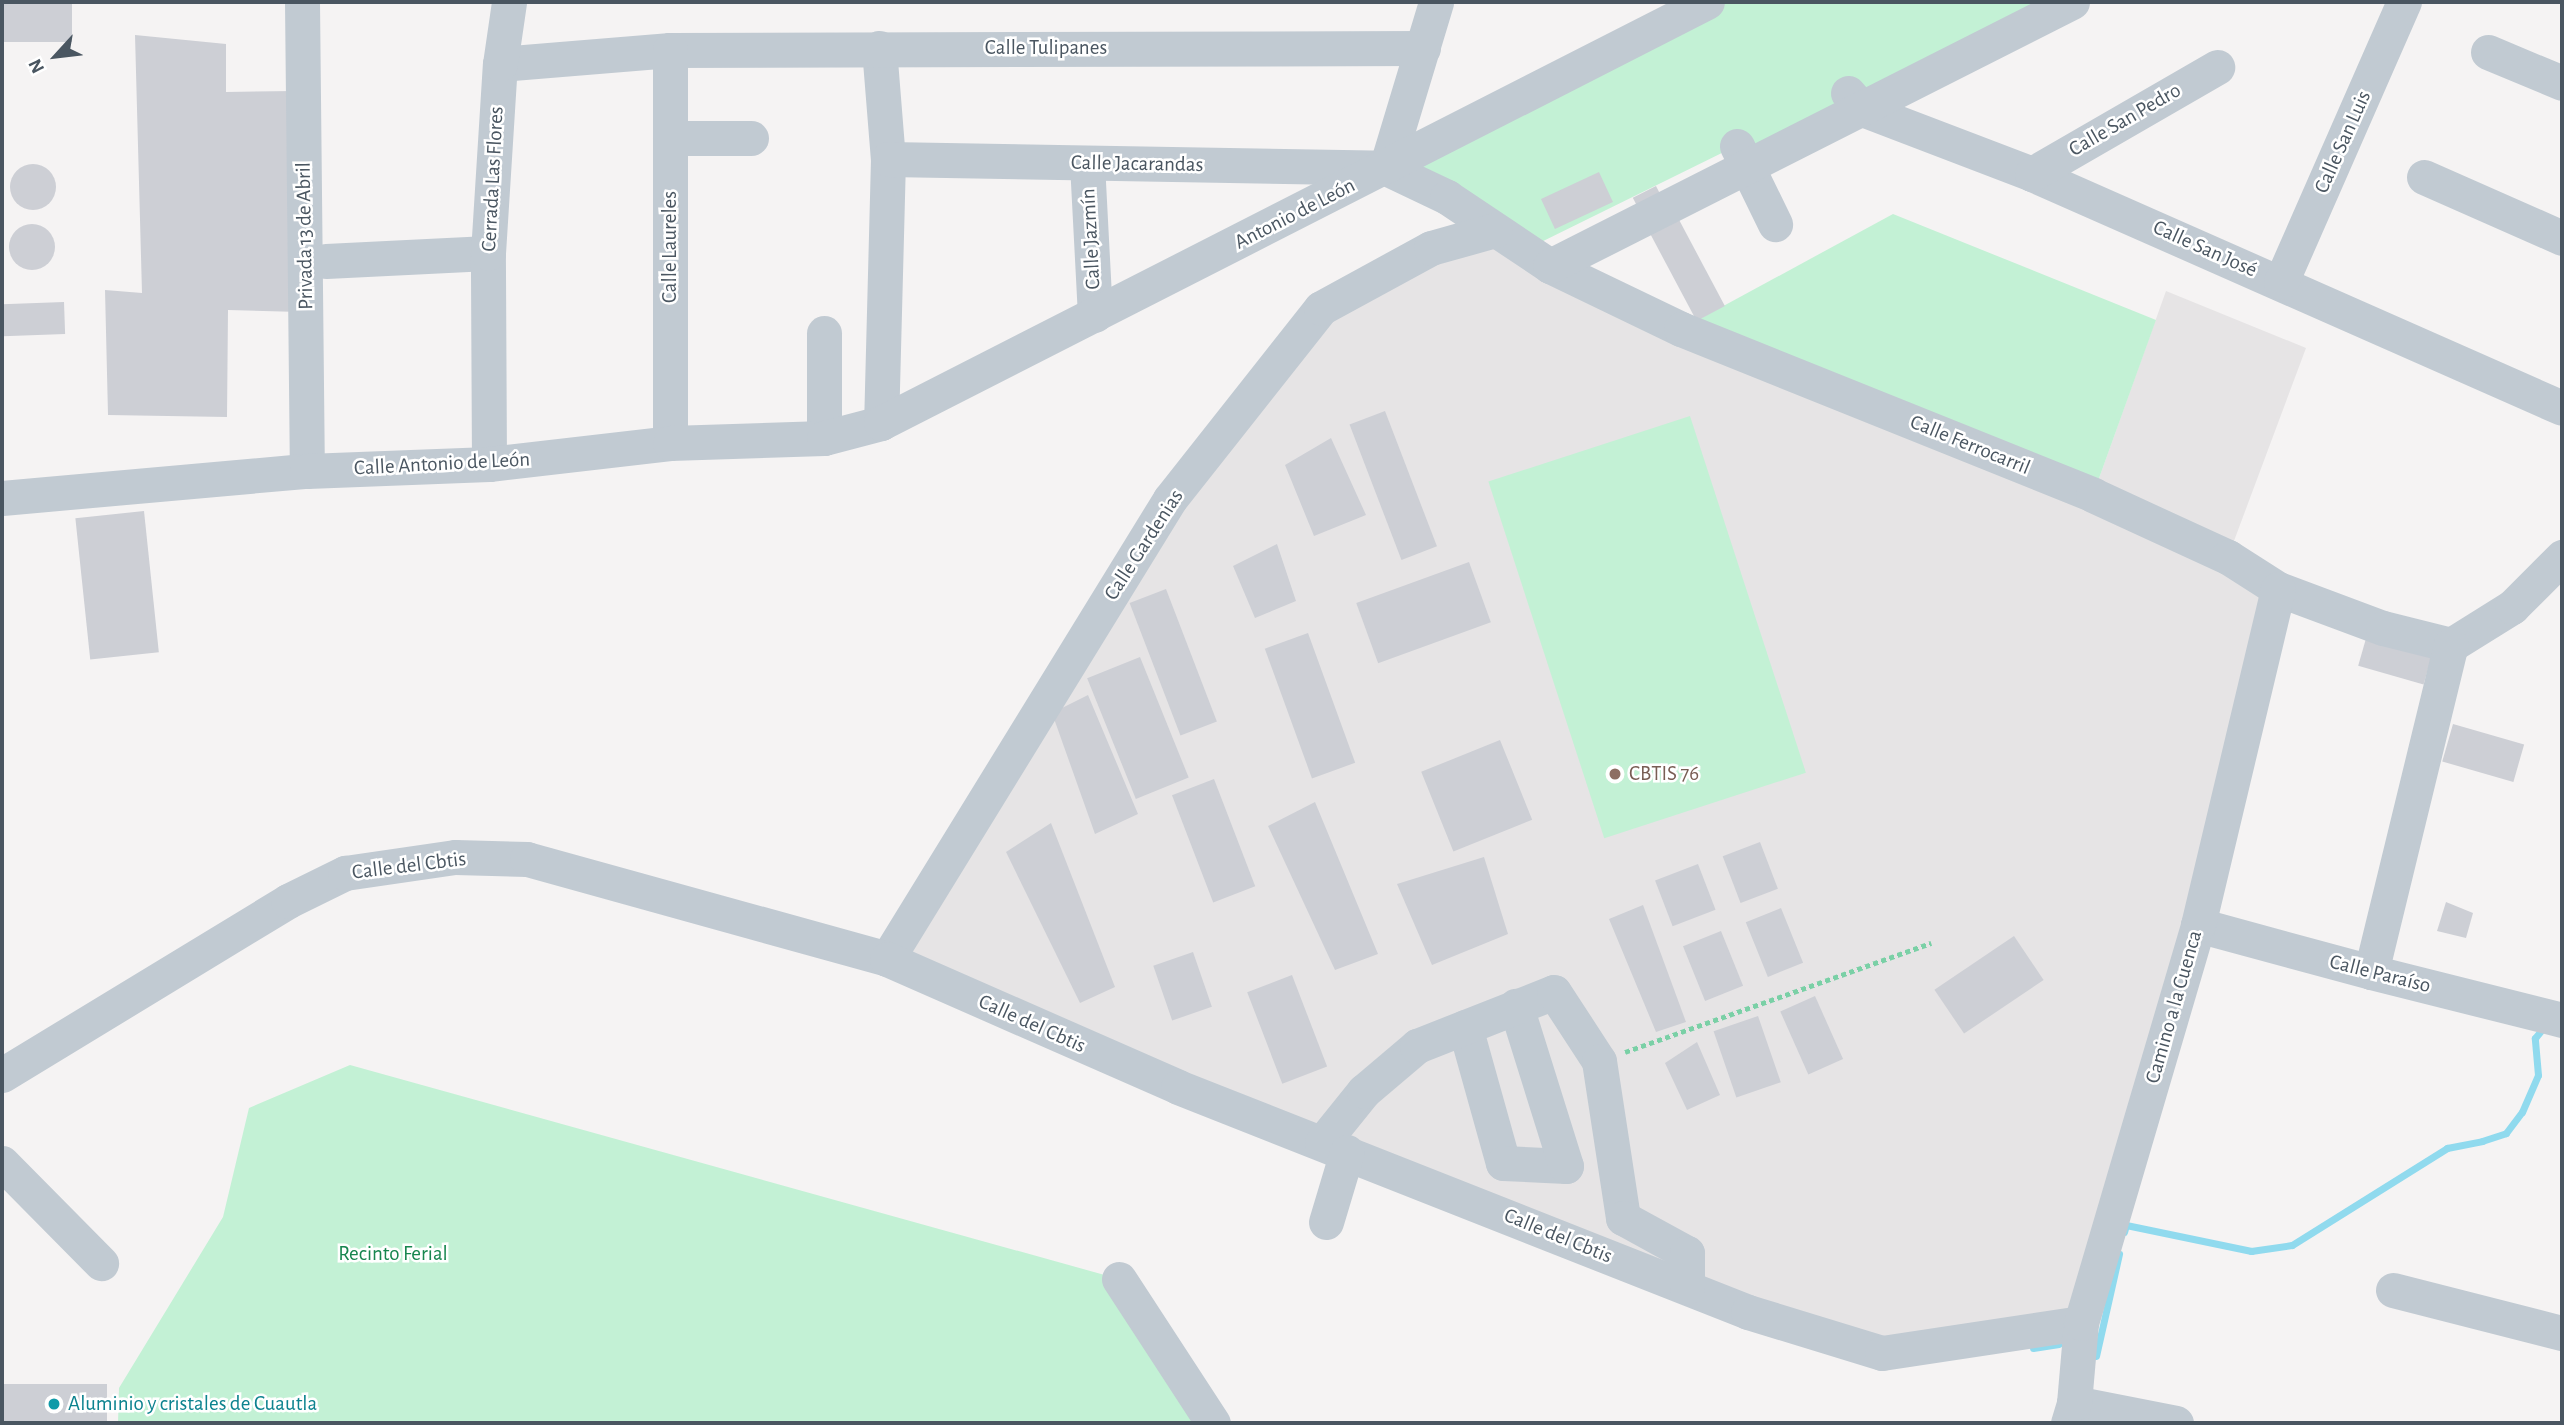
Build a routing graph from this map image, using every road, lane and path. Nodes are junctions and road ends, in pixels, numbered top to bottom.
1 (302, 2) edge
2 (509, 2) edge
3 (1436, 2) edge
4 (1707, 2) edge
5 (2025, 2) edge
6 (2072, 2) edge
7 (2404, 2) edge
8 (879, 48) junction
9 (1423, 48) junction
10 (670, 50) junction
11 (2488, 52) dead end
12 (500, 64) junction
13 (2217, 67) dead end
14 (2562, 83) edge
15 (1855, 101) junction
16 (670, 138) junction
17 (751, 138) dead end
18 (1742, 156) junction
19 (888, 159) junction
20 (1087, 163) junction
21 (1386, 168) junction
22 (2032, 174) junction
23 (2424, 177) dead end
24 (1775, 224) dead end
25 (1495, 230) junction
26 (2562, 239) edge
27 (488, 253) junction
28 (1537, 258) junction
29 (326, 261) dead end
30 (2281, 282) junction
31 (1094, 316) junction
32 (824, 333) dead end
33 (2562, 408) edge
34 (881, 423) junction
35 (824, 438) junction
36 (670, 443) junction
37 (489, 464) junction
38 (307, 471) junction
39 (2, 498) edge
40 (2562, 557) edge
41 (2278, 589) junction
42 (2451, 645) junction
43 (2198, 925) junction
44 (1931, 943) dead end
45 (887, 959) junction
46 (2371, 972) junction
47 (1516, 1006) junction
48 (2562, 1020) edge
49 (1465, 1027) junction
50 (1599, 1061) junction
51 (2, 1075) edge
52 (1334, 1148) junction
53 (2, 1163) edge
54 (1326, 1223) dead end
55 (101, 1263) dead end
56 (1119, 1279) dead end
57 (1688, 1287) junction
58 (2393, 1290) dead end
59 (2081, 1323) junction
60 (2562, 1333) edge
61 (2071, 1413) edge
62 (1213, 1423) edge
63 (2176, 1423) edge

1 - 38 street, Privada 13 de Abril
2 - 12 street, Cerrada Las Flores
3 - 9 street
4 - 21 street, Antonio de León
5 - 15 street
6 - 15 street
7 - 30 street, Calle San Luis
8 - 9 street, Calle Tulipanes
8 - 10 street, Calle Tulipanes
8 - 19 street
9 - 21 street
10 - 12 street
10 - 16 street, Calle Laureles
11 - 14 street
12 - 27 street, Cerrada Las Flores
13 - 22 street, Calle San Pedro
15 - 18 street
15 - 22 street, Calle San José
16 - 17 street
16 - 36 street, Calle Laureles
18 - 24 street
18 - 28 street
19 - 20 street, Calle Jacarandas
19 - 34 street
20 - 21 street, Calle Jacarandas
20 - 31 street, Calle Jazmín
21 - 25 street, Calle Ferrocarril
21 - 31 street, Antonio de León
22 - 30 street, Calle San José
23 - 26 street
25 - 28 street, Calle Ferrocarril
25 - 45 street, Calle Gardenias
27 - 29 street
27 - 37 street, Cerrada Las Flores
28 - 41 street, Calle Ferrocarril
30 - 33 street, Calle San José
31 - 34 street, Antonio de León
32 - 35 street
34 - 35 street, Calle Antonio de León
35 - 36 street, Calle Antonio de León
36 - 37 street, Calle Antonio de León
37 - 38 street, Calle Antonio de León
38 - 39 street, Calle Antonio de León
40 - 42 street
41 - 42 street, Calle Ferrocarril
41 - 43 street, Camino a la Cuenca
42 - 46 street
43 - 46 street, Calle Paraíso
43 - 59 street, Camino a la Cuenca
44 - 50 path
45 - 51 street, Calle del Cbtis
45 - 52 street, Calle del Cbtis
46 - 48 street, Calle Paraíso
47 - 49 street
47 - 49 street
47 - 50 street
49 - 52 street
50 - 57 street
52 - 54 street
52 - 57 street, Calle del Cbtis
53 - 55 street
56 - 62 street
57 - 59 street, Calle del Cbtis
58 - 60 street
59 - 61 street, Camino a la Cuenca
61 - 63 street

